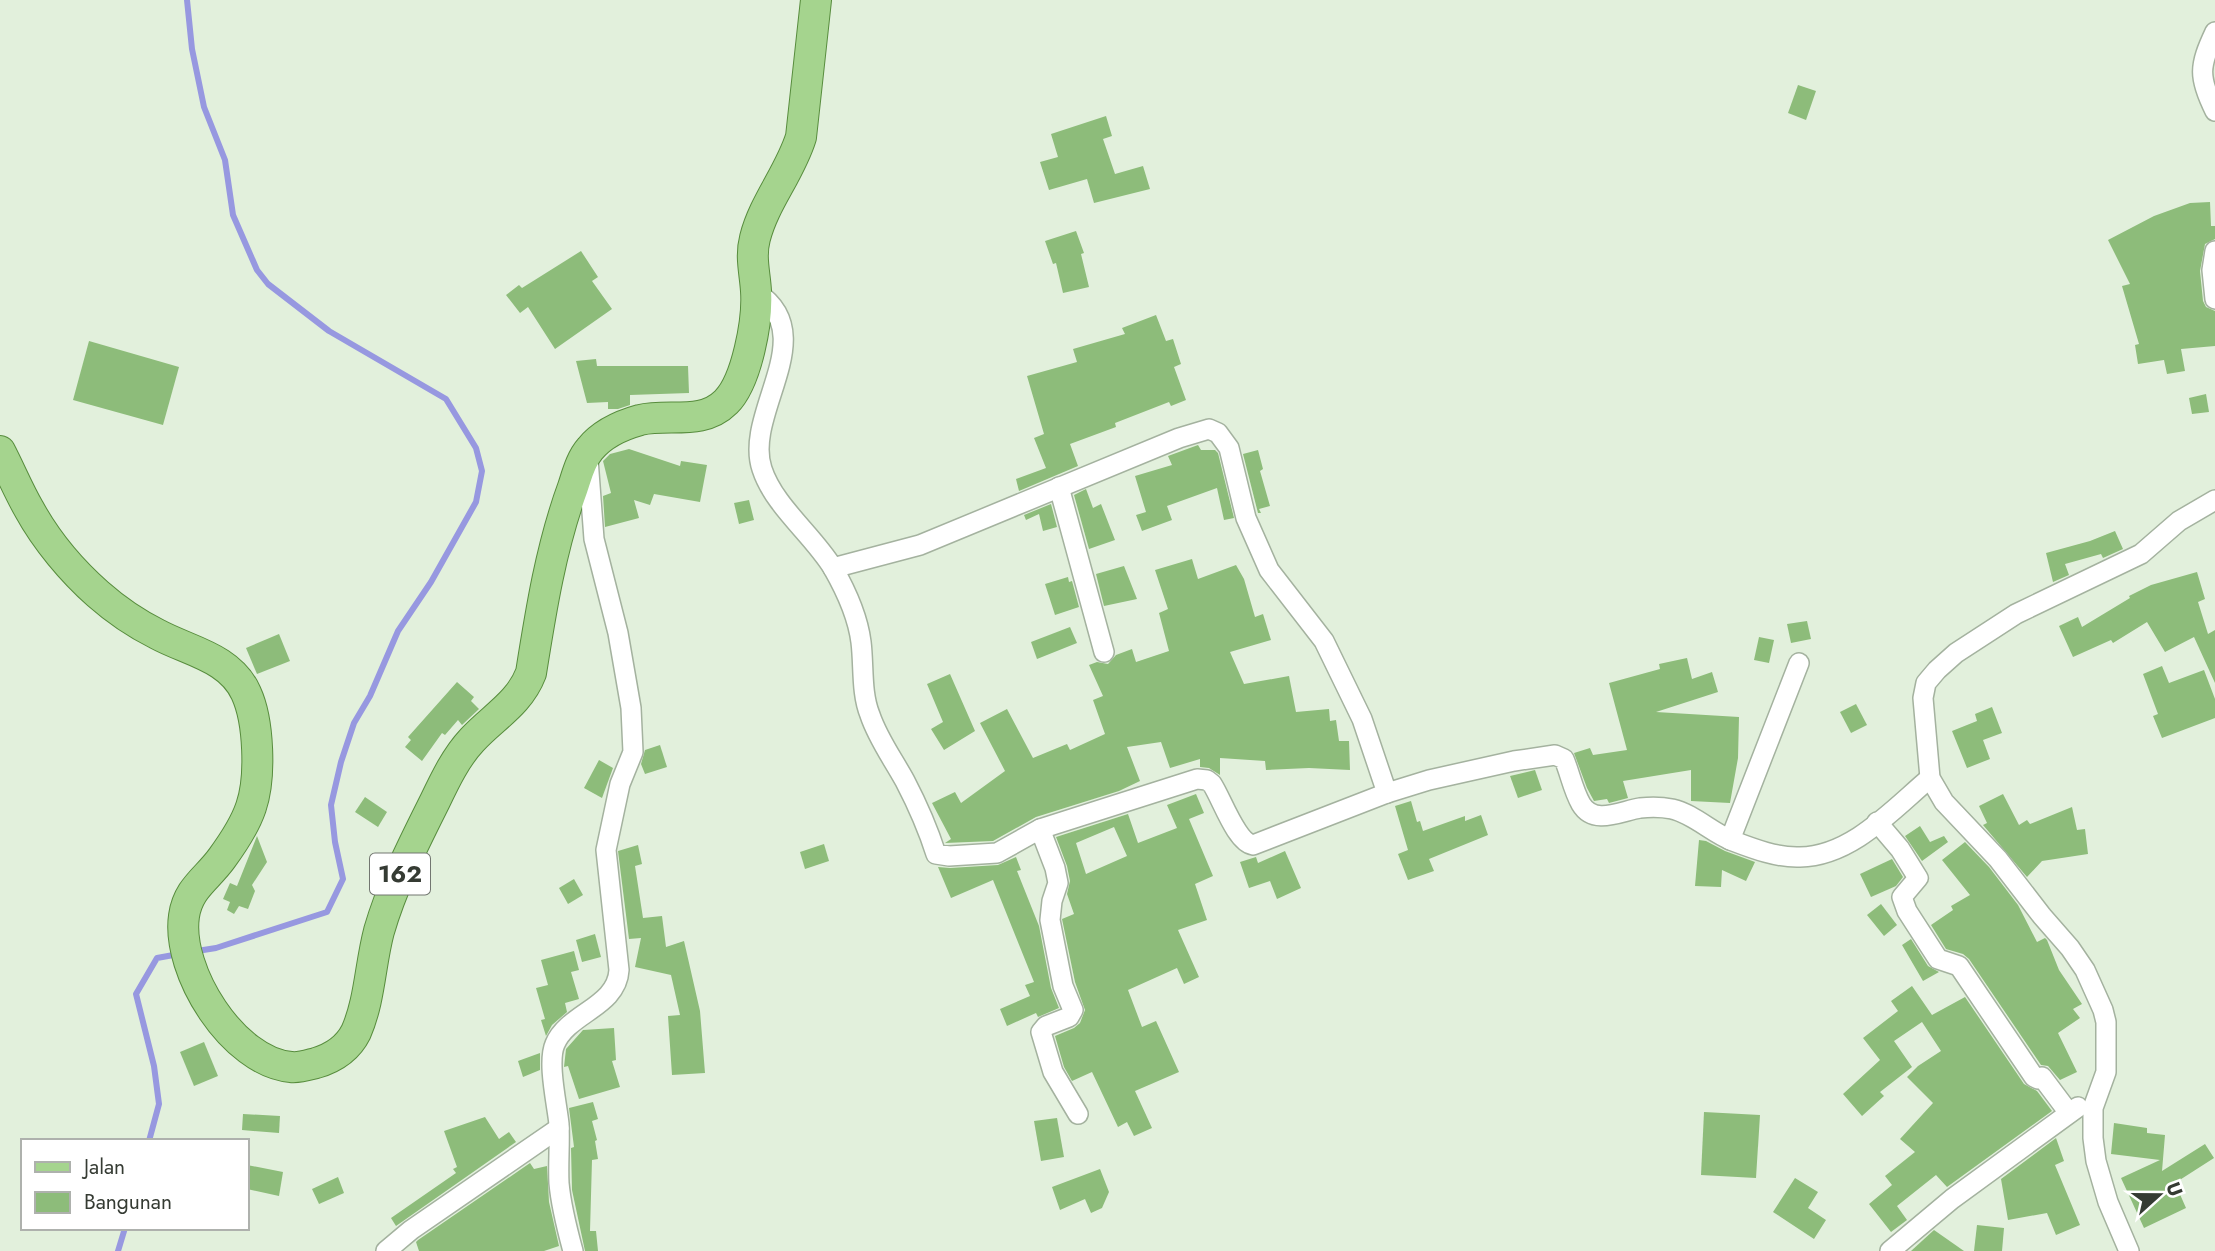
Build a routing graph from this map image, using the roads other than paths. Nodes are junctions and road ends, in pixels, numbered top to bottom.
1 (816, 0) edge
2 (2215, 32) edge
3 (2215, 111) edge
4 (2215, 251) edge
5 (756, 292) junction
6 (2215, 299) edge
7 (0, 451) edge
8 (587, 451) junction
9 (1059, 487) junction
10 (2215, 500) edge
11 (833, 568) junction
12 (1104, 652) dead end
13 (1799, 663) dead end
14 (1930, 778) junction
15 (1388, 793) junction
16 (1877, 822) junction
17 (1040, 829) junction
18 (1730, 840) junction
19 (2098, 1092) junction
20 (2069, 1113) junction
21 (1078, 1114) dead end
22 (559, 1128) junction
23 (386, 1251) edge
24 (573, 1251) edge
25 (1889, 1251) edge
26 (2129, 1251) edge

1 - 5 main road
2 - 3 street
4 - 6 street
5 - 8 main road
5 - 11 street
7 - 8 main road, 162
8 - 22 street
9 - 11 street
9 - 12 street
9 - 15 street
10 - 14 street
11 - 17 street
13 - 18 street
14 - 16 street
14 - 19 street
15 - 17 street
15 - 18 street
16 - 18 street
16 - 20 street
17 - 21 street
19 - 20 street
19 - 26 street
20 - 25 street
22 - 23 street
22 - 24 street

